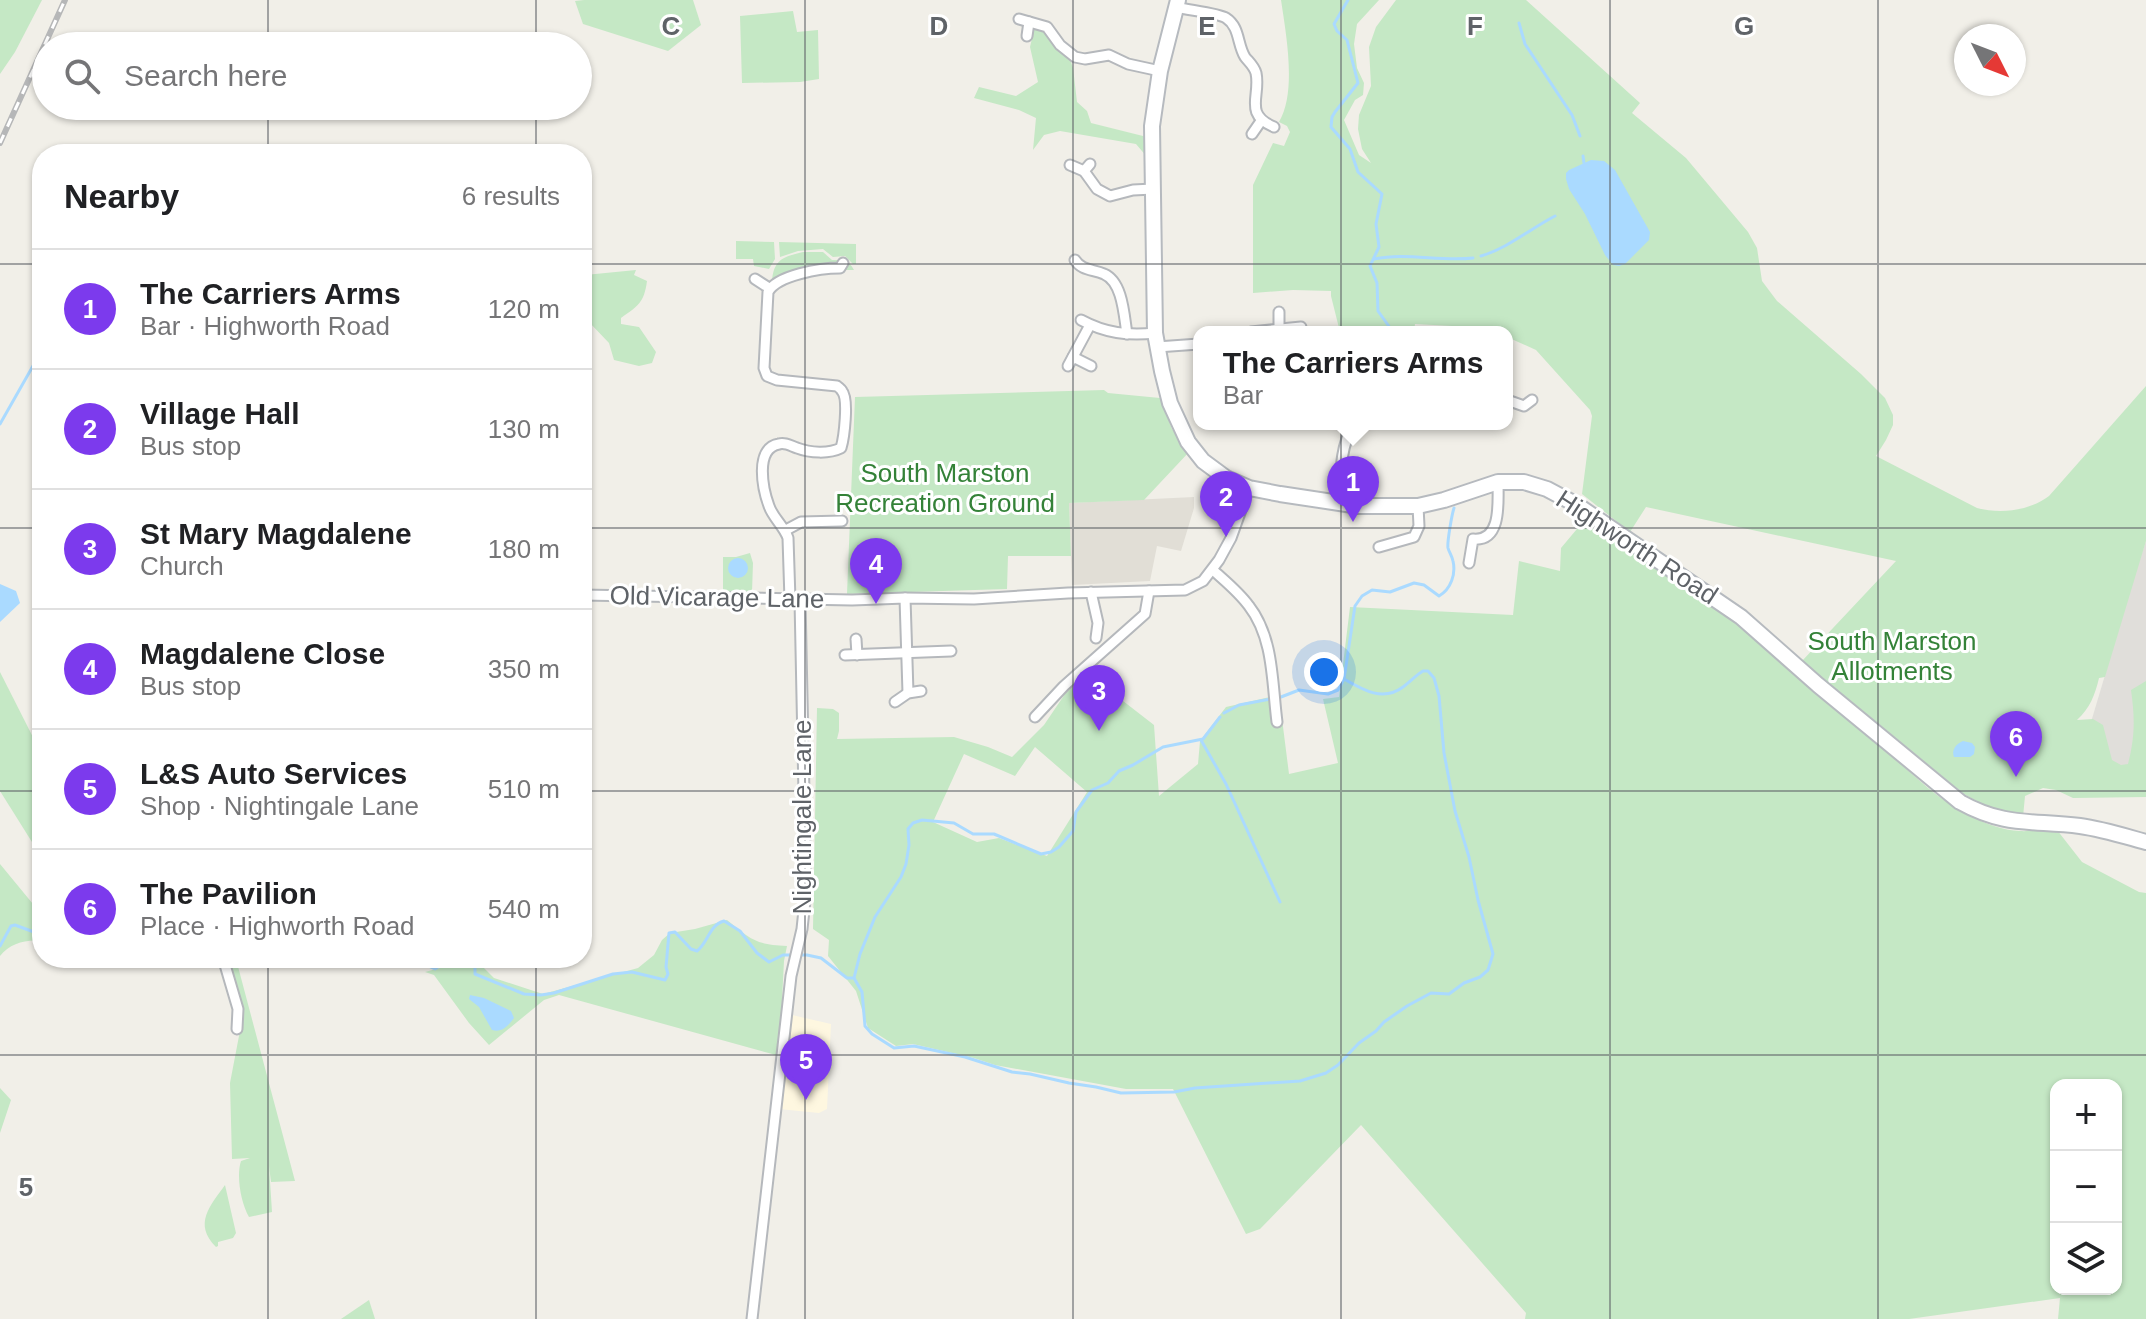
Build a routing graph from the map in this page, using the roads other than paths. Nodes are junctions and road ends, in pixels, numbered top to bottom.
1 (1177, 4) edge
2 (1027, 36) dead end
3 (1160, 71) junction
4 (1261, 121) junction
5 (1274, 127) dead end
6 (1252, 134) dead end
7 (1070, 165) dead end
8 (1153, 189) junction
9 (843, 263) dead end
10 (1077, 268) dead end
11 (755, 279) dead end
12 (769, 288) junction
13 (1279, 312) dead end
14 (1279, 326) edge
15 (1127, 334) junction
16 (1156, 340) junction
17 (1193, 343) edge
18 (1091, 366) dead end
19 (1513, 402) edge
20 (1527, 407) dead end
21 (1351, 430) edge
22 (1498, 482) junction
23 (1249, 488) junction
24 (1340, 503) junction
25 (1418, 506) junction
26 (842, 521) dead end
27 (786, 530) junction
28 (1379, 547) dead end
29 (1469, 563) dead end
30 (1213, 570) junction
31 (1149, 591) junction
32 (1091, 592) junction
33 (592, 595) edge
34 (905, 598) junction
35 (795, 600) junction
36 (1096, 638) dead end
37 (856, 639) dead end
38 (951, 651) dead end
39 (906, 653) junction
40 (845, 655) dead end
41 (857, 655) junction
42 (921, 691) dead end
43 (908, 693) junction
44 (895, 702) dead end
45 (1035, 717) dead end
46 (1277, 722) dead end
47 (2146, 842) edge
48 (226, 968) edge
49 (237, 1029) dead end
50 (752, 1319) edge

1 - 3 street, Highworth Road
1 - 4 street
2 - 3 street
3 - 8 street, Highworth Road
4 - 5 street
4 - 6 street
7 - 8 street
8 - 16 street, Highworth Road
9 - 12 street
10 - 15 street
11 - 12 street
12 - 27 street
13 - 14 street
15 - 16 street
15 - 18 street
16 - 17 street
16 - 23 street, Highworth Road
19 - 20 street
21 - 24 street
22 - 25 street, Highworth Road
22 - 29 street
22 - 47 street, Highworth Road
23 - 24 street, Highworth Road
23 - 30 street
24 - 25 street, Highworth Road
25 - 28 street
26 - 27 street
27 - 35 street, Nightingale Lane
30 - 31 street, Old Vicarage Lane
30 - 46 street
31 - 32 street, Old Vicarage Lane
31 - 45 street
32 - 34 street, Old Vicarage Lane
32 - 36 street
33 - 35 street, Old Vicarage Lane
34 - 35 street, Old Vicarage Lane
34 - 39 street
35 - 50 street, Nightingale Lane
37 - 41 street
38 - 39 street
39 - 41 street
39 - 43 street
40 - 41 street
42 - 43 street
43 - 44 street
48 - 49 street

